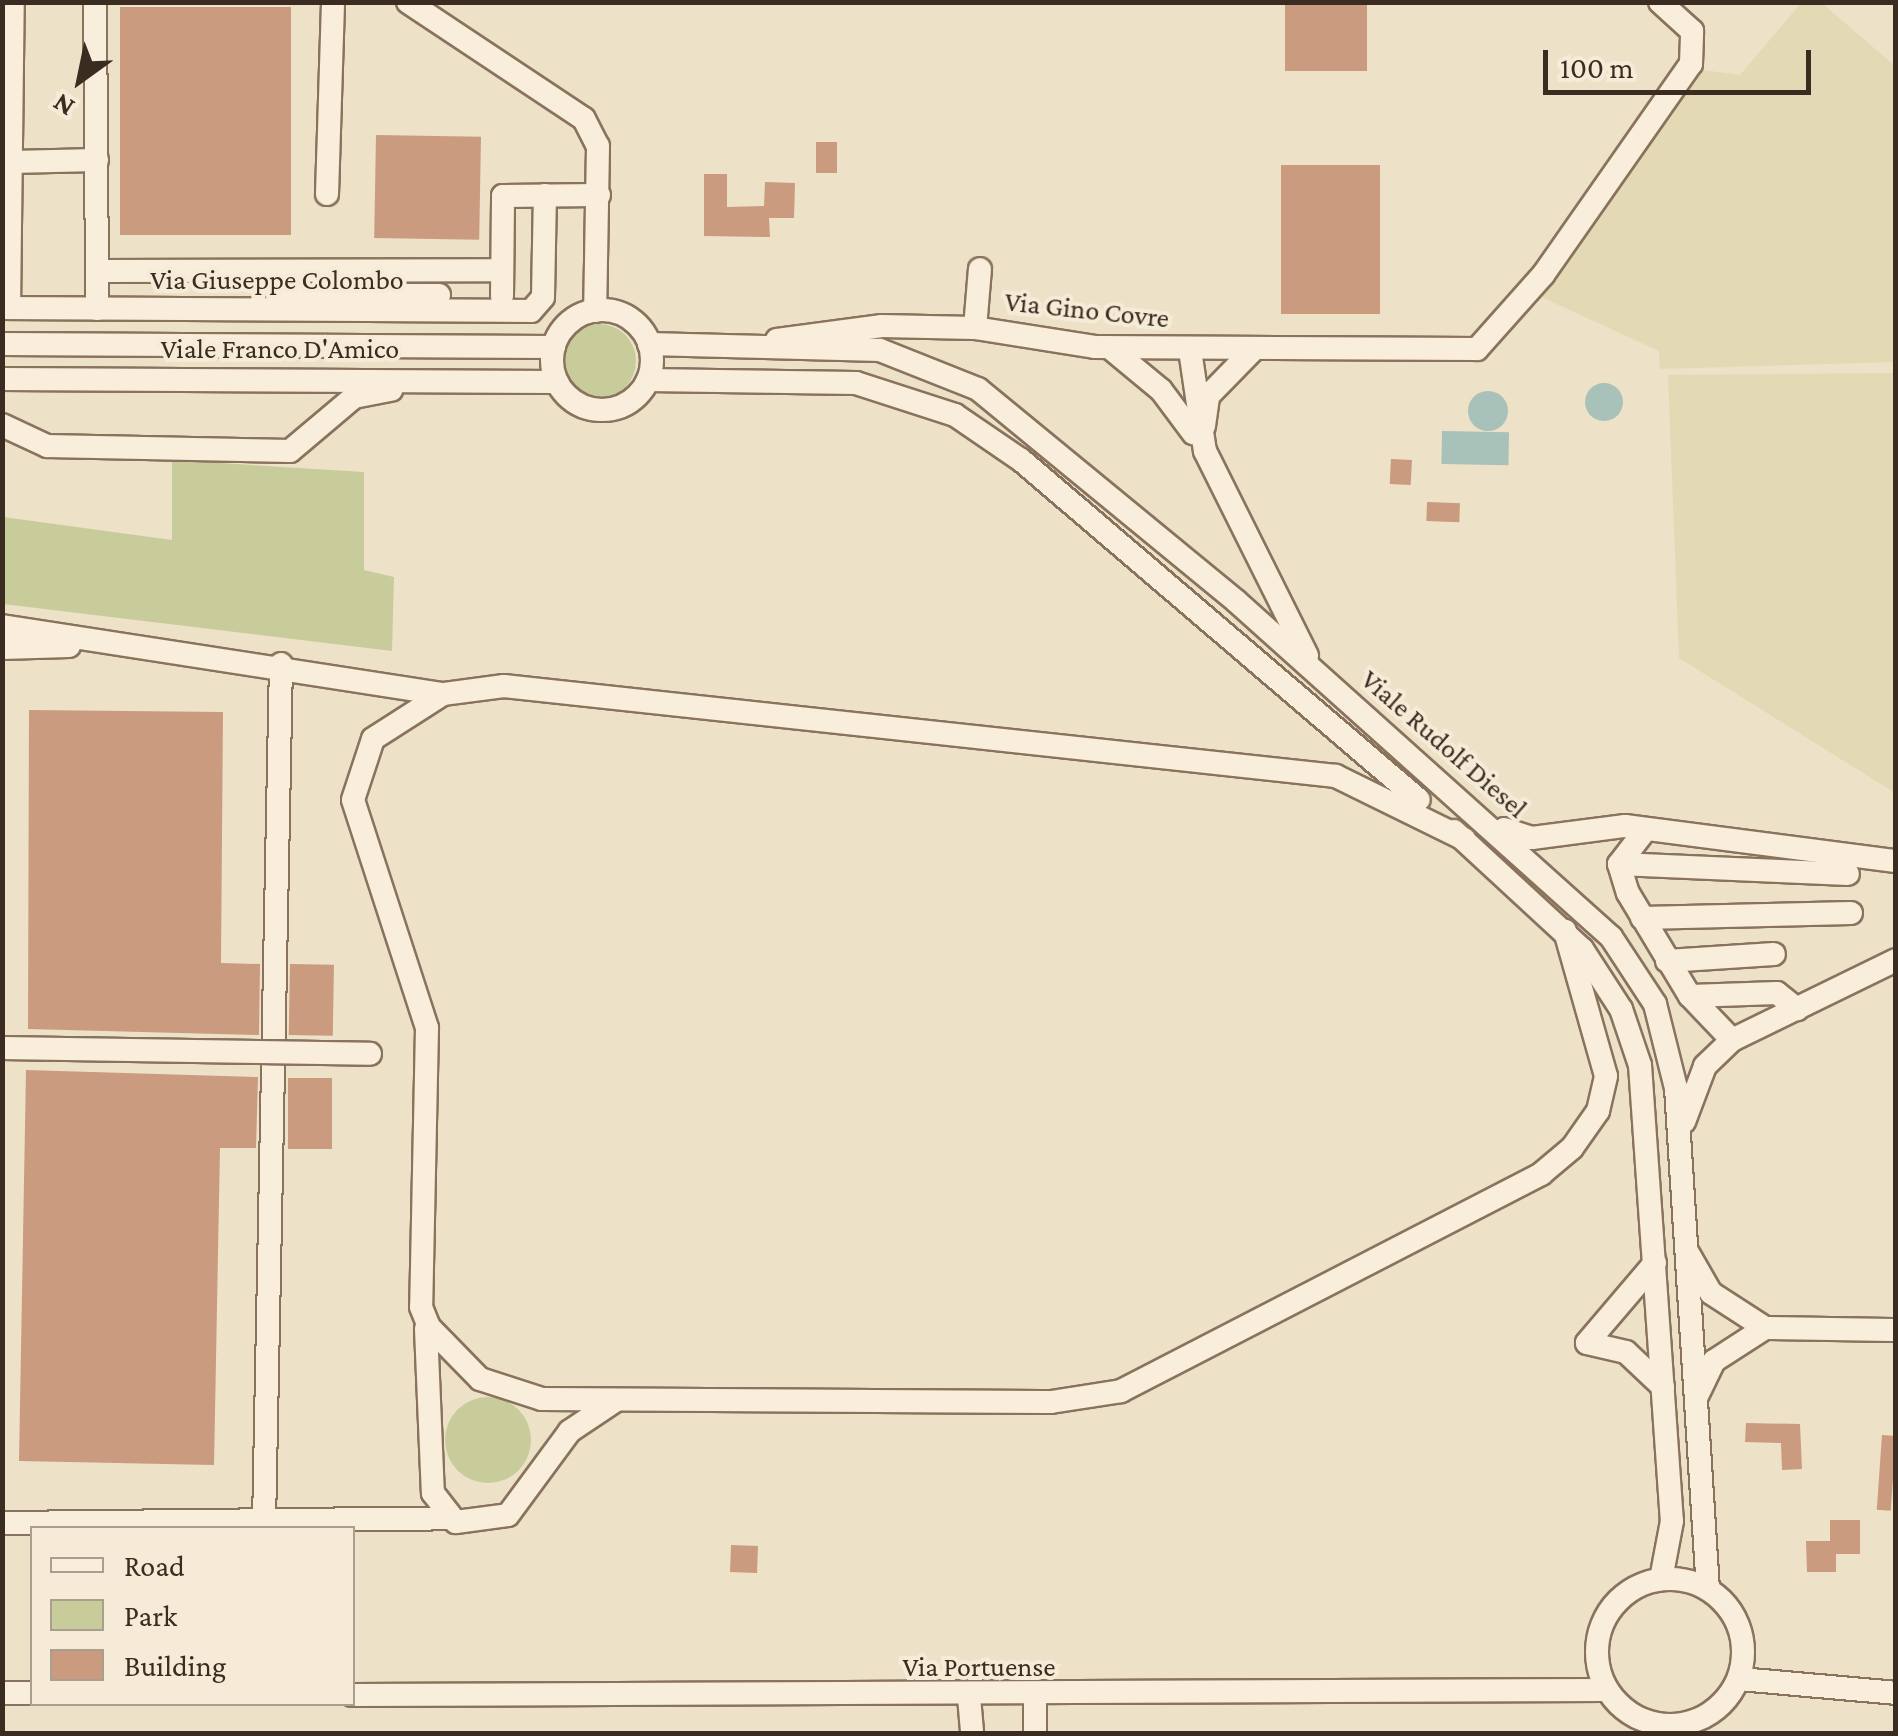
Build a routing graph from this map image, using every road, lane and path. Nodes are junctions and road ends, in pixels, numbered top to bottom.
1 (13, 2) edge
2 (96, 2) edge
3 (333, 2) edge
4 (408, 2) edge
5 (1660, 2) edge
6 (97, 160) junction
7 (11, 162) junction
8 (327, 194) dead end
9 (599, 195) junction
10 (545, 196) junction
11 (6, 268) edge
12 (340, 269) junction
13 (980, 269) dead end
14 (502, 270) junction
15 (98, 271) junction
16 (340, 294) junction
17 (502, 296) junction
18 (543, 297) junction
19 (6, 302) edge
20 (98, 302) junction
21 (596, 311) junction
22 (976, 328) junction
23 (2, 344) edge
24 (649, 344) junction
25 (760, 346) junction
26 (554, 347) junction
27 (1109, 347) junction
28 (1190, 350) junction
29 (1253, 350) junction
30 (2, 379) edge
31 (452, 380) junction
32 (648, 380) junction
33 (557, 382) junction
34 (2, 425) edge
35 (1206, 451) junction
36 (2, 626) edge
37 (139, 644) junction
38 (2, 648) edge
39 (281, 664) junction
40 (1313, 668) junction
41 (442, 694) junction
42 (1470, 806) junction
43 (1646, 828) junction
44 (1464, 839) junction
45 (1896, 860) edge
46 (1619, 864) junction
47 (1848, 874) dead end
48 (1851, 913) dead end
49 (1642, 918) junction
50 (1566, 931) junction
51 (1774, 954) dead end
52 (1896, 960) edge
53 (1667, 961) junction
54 (1690, 996) junction
55 (1797, 1009) junction
56 (1732, 1040) junction
57 (2, 1048) edge
58 (370, 1054) dead end
59 (1681, 1130) junction
60 (1682, 1236) junction
61 (1655, 1263) junction
62 (421, 1308) junction
63 (1765, 1328) junction
64 (1896, 1330) edge
65 (1663, 1387) junction
66 (614, 1401) junction
67 (1696, 1439) junction
68 (447, 1518) junction
69 (2, 1522) edge
70 (264, 1524) junction
71 (1661, 1579) junction
72 (1708, 1588) junction
73 (1740, 1679) junction
74 (1607, 1690) junction
75 (2, 1693) edge
76 (30, 1693) edge
77 (1896, 1693) edge
78 (355, 1694) edge
79 (1036, 1696) junction
80 (969, 1697) junction
81 (972, 1734) edge
82 (1034, 1734) edge

1 - 7 street
2 - 6 street
3 - 8 street
4 - 9 street
5 - 29 street, Via Gino Covre
6 - 7 street
6 - 15 street
7 - 11 street
9 - 10 street
9 - 21 street
10 - 14 street
10 - 18 street
11 - 19 street
12 - 14 street
12 - 15 street
12 - 16 street
13 - 22 street
14 - 17 street
15 - 20 street
16 - 17 street, Via Giuseppe Colombo
16 - 20 street, Via Giuseppe Colombo
17 - 18 street, Via Giuseppe Colombo
18 - 20 street, Via Giuseppe Colombo
19 - 20 street, Via Giuseppe Colombo
21 - 24 street
21 - 26 street
22 - 25 street, Via Gino Covre
22 - 27 street, Via Gino Covre
23 - 26 street, Viale Franco D'Amico
24 - 25 street, Viale Rudolf Diesel
24 - 32 street
25 - 40 street, Viale Rudolf Diesel
26 - 33 street
27 - 28 street, Via Gino Covre
27 - 35 street
28 - 29 street, Via Gino Covre
28 - 35 street
29 - 35 street
30 - 31 street, Viale Franco D'Amico
31 - 33 street, Viale Franco D'Amico
31 - 34 street
32 - 33 street
32 - 44 street
35 - 40 street
36 - 37 street
37 - 38 street
37 - 39 street
39 - 41 street
39 - 70 street
40 - 42 street, Viale Rudolf Diesel
41 - 44 street
41 - 62 street
42 - 43 street
42 - 59 street, Viale Rudolf Diesel
43 - 45 street
43 - 46 street
44 - 50 street
46 - 47 street
46 - 49 street
48 - 49 street
49 - 53 street
50 - 61 street
50 - 66 street
51 - 53 street
52 - 55 street
53 - 54 street
54 - 55 street
54 - 56 street
55 - 56 street
56 - 59 street
57 - 58 street, bridge
59 - 60 street, Viale Rudolf Diesel
60 - 63 street
60 - 67 street, Viale Rudolf Diesel
61 - 65 street
61 - 65 street
62 - 66 street
62 - 68 street
63 - 64 street
63 - 67 street
65 - 71 street
66 - 68 street
67 - 72 street, Viale Rudolf Diesel
68 - 70 street
69 - 70 street
71 - 72 street
71 - 74 street
72 - 73 street
73 - 74 street
73 - 77 street
74 - 79 street, Via Portuense
75 - 76 street
78 - 80 street, Via Portuense
79 - 80 street, Via Portuense
79 - 82 street
80 - 81 street

